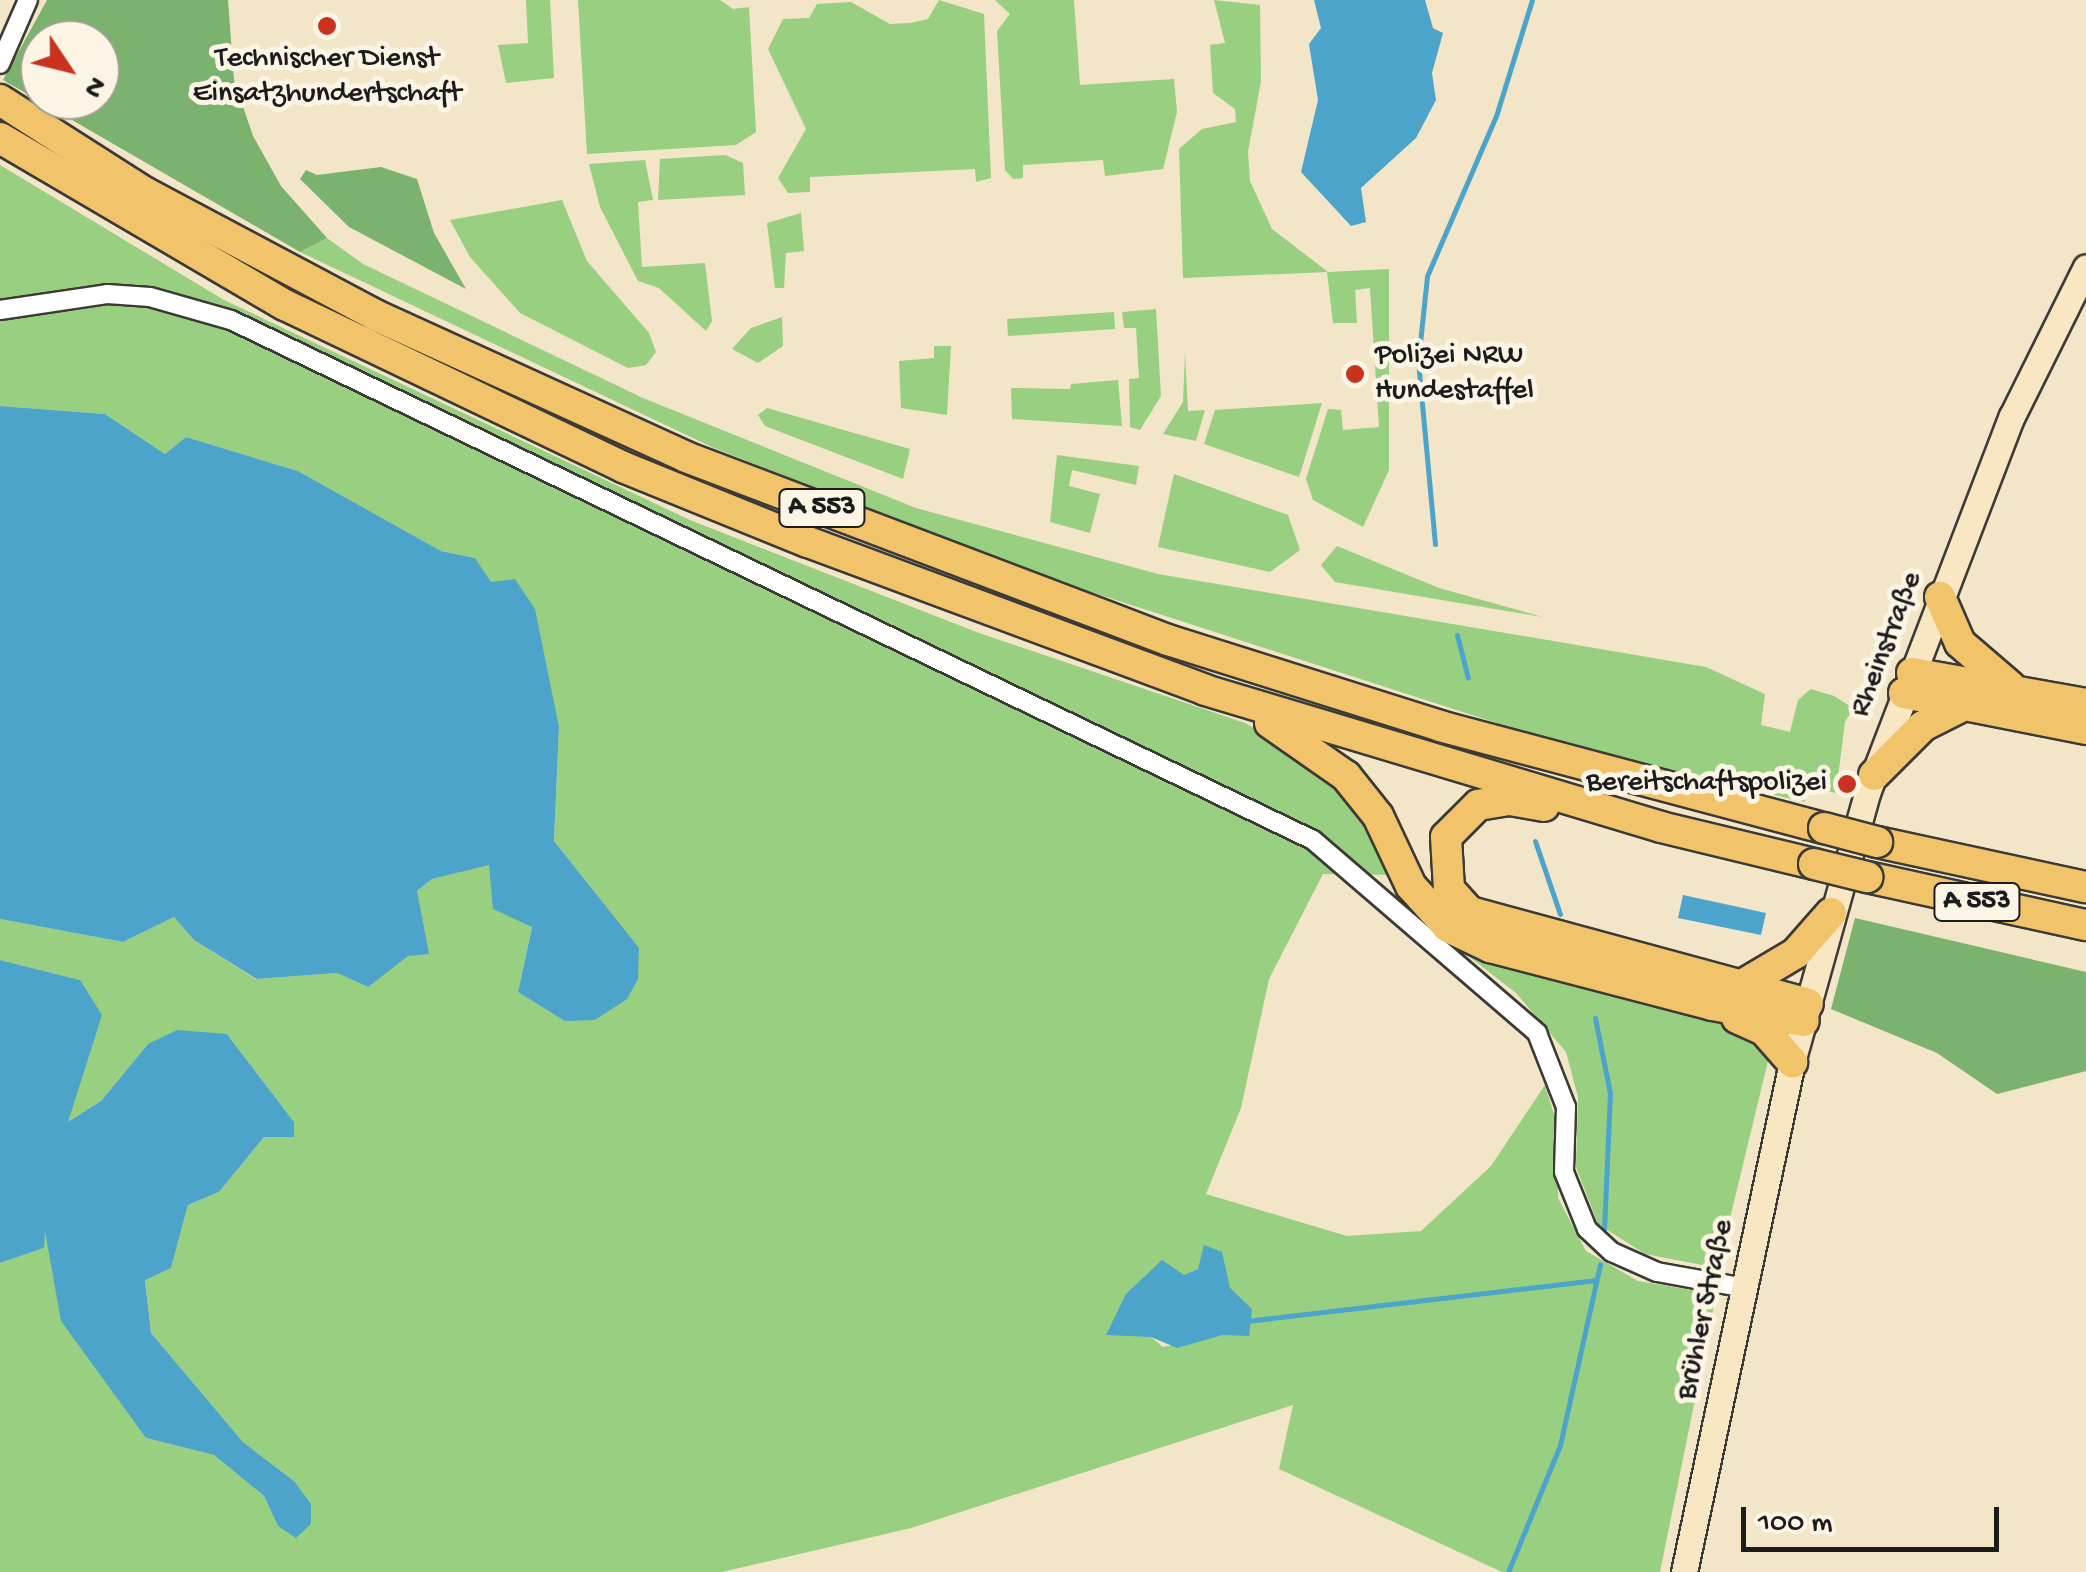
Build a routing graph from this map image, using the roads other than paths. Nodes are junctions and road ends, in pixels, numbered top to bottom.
1 (28, 0) edge
2 (0, 64) edge
3 (1, 101) edge
4 (0, 138) edge
5 (2086, 268) edge
6 (2079, 298) edge
7 (0, 310) edge
8 (1940, 597) junction
9 (1908, 683) junction
10 (1205, 690) junction
11 (2021, 693) junction
12 (2086, 704) edge
13 (1958, 708) junction
14 (2086, 729) edge
15 (1874, 774) junction
16 (1662, 826) junction
17 (2078, 885) edge
18 (1830, 914) junction
19 (2086, 925) edge
20 (1744, 984) junction
21 (1712, 1006) junction
22 (1806, 1013) junction
23 (1792, 1062) junction
24 (1745, 1288) junction
25 (1684, 1572) edge

1 - 2 street
3 - 17 highway, A 553, bridge
4 - 10 highway, A 553
5 - 6 main road, Rheinstraße
6 - 8 main road, Rheinstraße
7 - 24 street
8 - 9 main road, Rheinstraße
8 - 11 highway
9 - 11 highway
9 - 13 highway
9 - 15 main road, Rheinstraße
10 - 16 highway, A 553
10 - 21 highway
11 - 12 highway
13 - 14 highway
13 - 15 highway
15 - 18 main road, Rheinstraße
16 - 19 highway, A 553, bridge
16 - 20 highway
18 - 20 highway
18 - 22 main road, Rheinstraße
20 - 22 highway
21 - 22 highway
21 - 23 highway
22 - 23 main road, Rheinstraße
23 - 24 main road, Brühler Straße
24 - 25 main road, Brühler Straße

